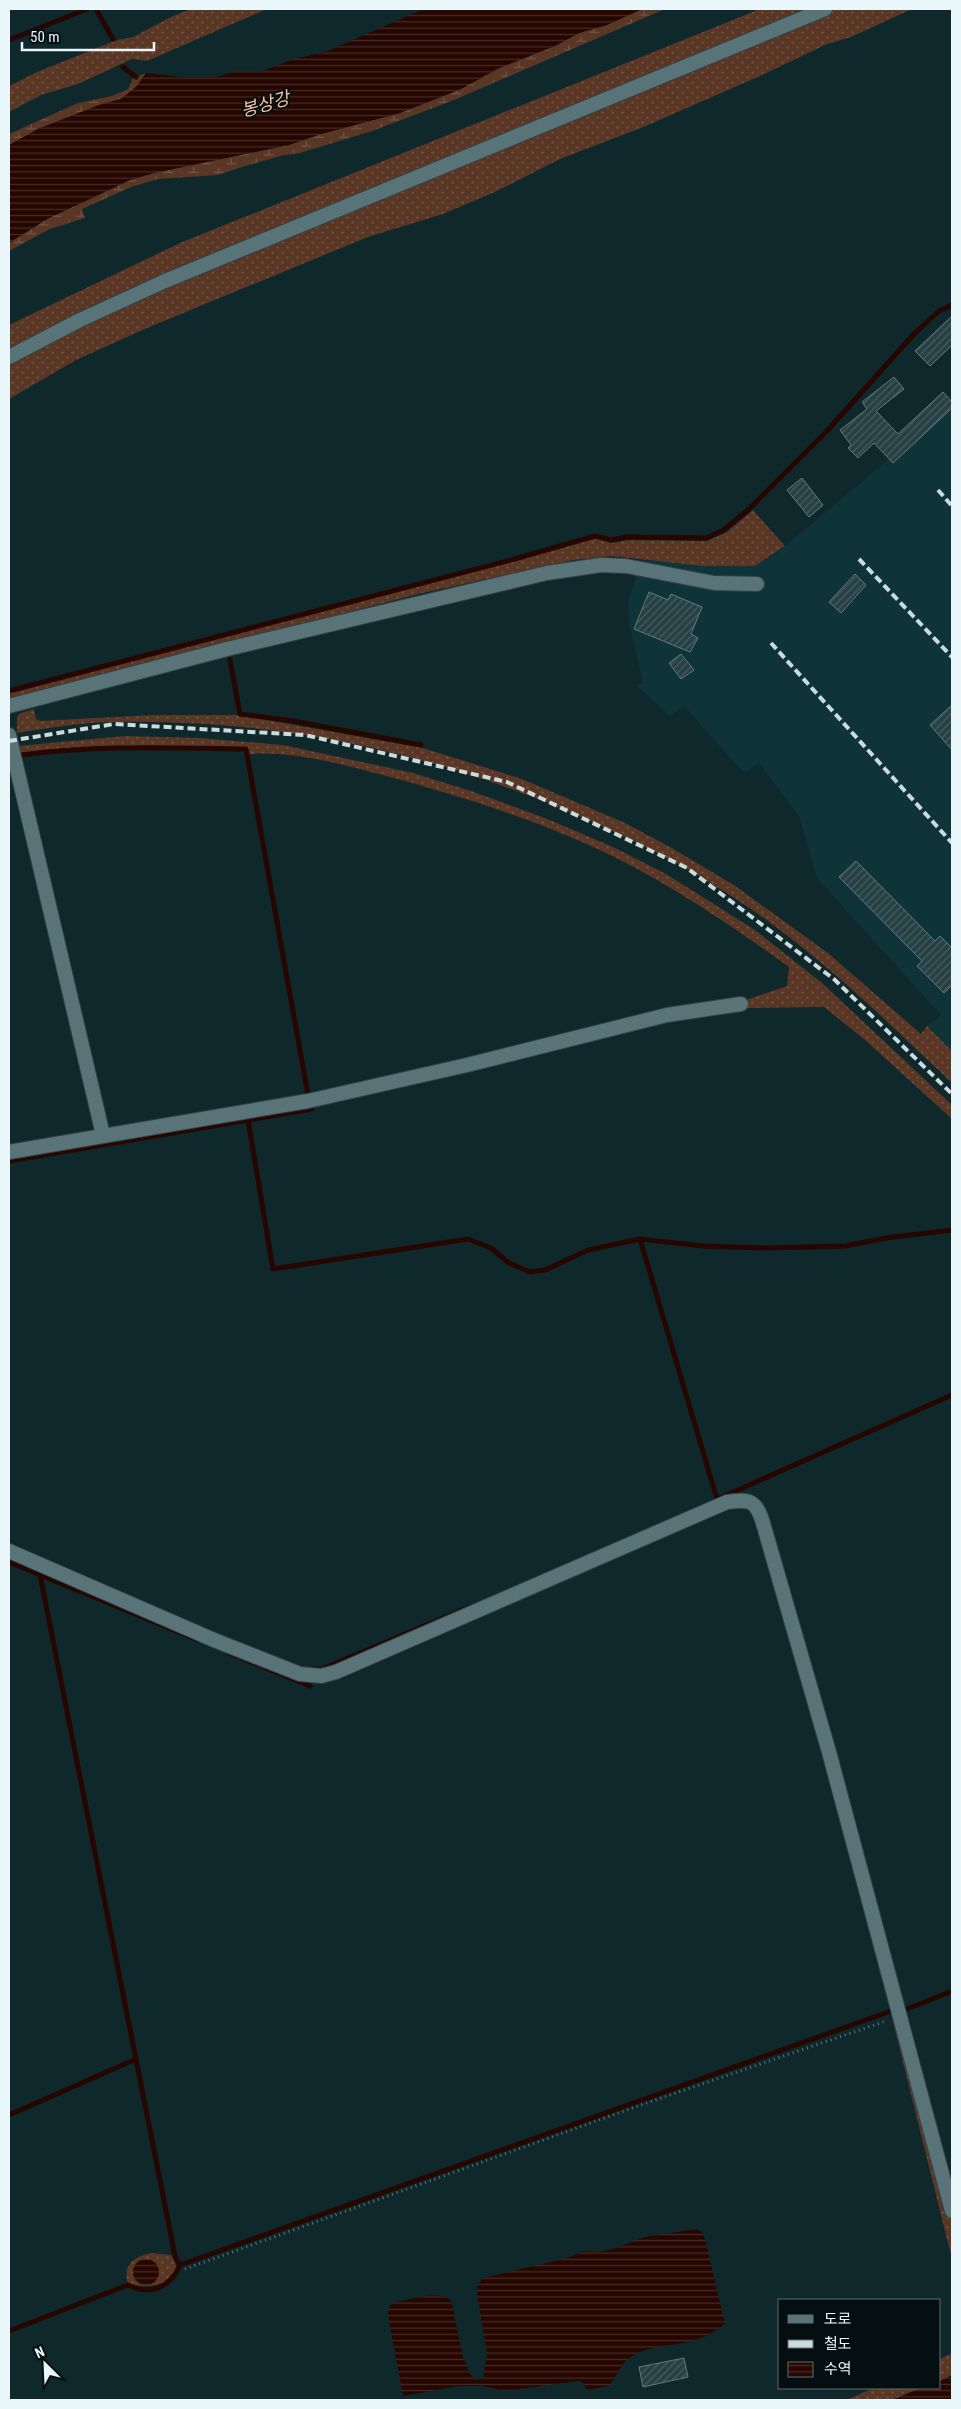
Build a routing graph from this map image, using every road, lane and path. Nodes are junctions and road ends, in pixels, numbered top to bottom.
1 (825, 9) edge
2 (9, 357) edge
3 (757, 584) dead end
4 (9, 706) edge
5 (9, 735) edge
6 (741, 1004) dead end
7 (103, 1135) junction
8 (9, 1152) edge
9 (9, 1551) edge
10 (900, 2015) junction
11 (952, 2211) edge
12 (185, 2269) dead end

1 - 2 street
3 - 4 street
5 - 7 street
6 - 7 street
7 - 8 street
9 - 10 street
10 - 11 street
10 - 12 path

